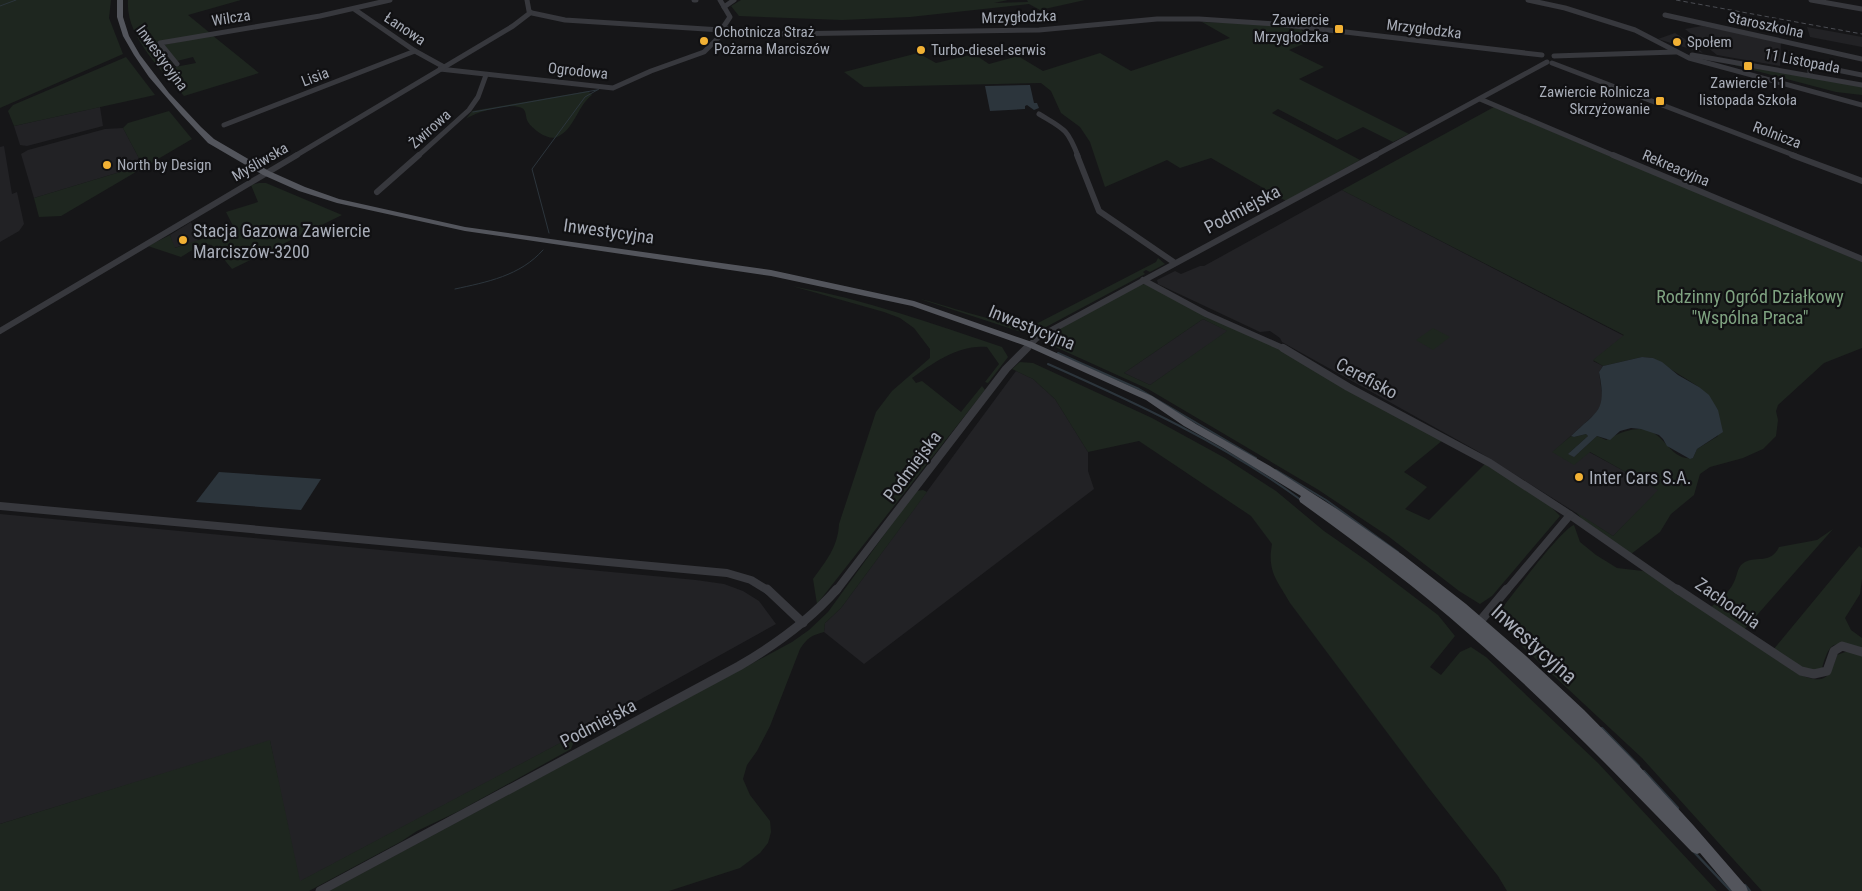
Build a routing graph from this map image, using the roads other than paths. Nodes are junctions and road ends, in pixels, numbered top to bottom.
1 (120, 0) edge
2 (390, 0) edge
3 (527, 0) edge
4 (720, 0) edge
5 (734, 0) edge
6 (1528, 0) edge
7 (1811, 0) edge
8 (1563, 2) dead end
9 (1565, 8) junction
10 (354, 9) junction
11 (725, 9) junction
12 (1862, 9) edge
13 (530, 13) junction
14 (1665, 16) dead end
15 (724, 29) junction
16 (415, 51) junction
17 (1677, 52) junction
18 (1554, 56) junction
19 (1573, 56) junction
20 (1540, 57) junction
21 (1699, 58) junction
22 (1862, 59) edge
23 (1560, 61) junction
24 (1550, 63) junction
25 (176, 64) dead end
26 (442, 68) junction
27 (1535, 69) junction
28 (1570, 70) junction
29 (486, 74) junction
30 (1810, 75) junction
31 (1862, 75) edge
32 (1862, 84) edge
33 (1480, 99) junction
34 (1862, 105) edge
35 (1039, 114) dead end
36 (224, 126) dead end
37 (269, 171) junction
38 (1862, 181) edge
39 (377, 192) dead end
40 (1862, 259) edge
41 (1175, 263) junction
42 (1143, 280) junction
43 (0, 331) edge
44 (1027, 347) junction
45 (0, 506) edge
46 (1570, 515) junction
47 (803, 623) junction
48 (1476, 626) junction
49 (1862, 652) edge
50 (320, 891) edge
51 (1741, 891) edge

1 - 37 main road, Inwestycyjna
2 - 10 street, Wilcza
3 - 13 street
4 - 11 street
5 - 11 street
6 - 9 street
7 - 12 street
8 - 9 street
9 - 17 street
10 - 16 street, Łanowa
10 - 25 street, Wilcza
11 - 15 street
13 - 15 street, Mrzygłodzka
13 - 26 street, Myśliwska
14 - 22 street, Staroszkolna
15 - 20 street, Mrzygłodzka
15 - 29 street, Ogrodowa
16 - 26 street, Łanowa
16 - 36 street, Lisia
17 - 19 street
17 - 21 street
18 - 19 street
18 - 20 street
18 - 23 street, Rolnicza
19 - 23 street
20 - 24 street, Rolnicza
20 - 27 street
21 - 30 street, 11 Listopada
21 - 34 street
23 - 24 street
23 - 28 street, Rolnicza
24 - 27 street, Podmiejska
24 - 28 street, Rolnicza
26 - 29 street, Ogrodowa
26 - 37 street, Myśliwska
27 - 33 street, Podmiejska
28 - 38 street, Rolnicza
29 - 39 street, Żwirowa
30 - 31 street
30 - 32 street, 11 Listopada
33 - 40 street, Rekreacyjna
33 - 41 street, Podmiejska
35 - 41 street
37 - 43 street, Myśliwska
37 - 44 main road, Inwestycyjna
41 - 42 street, Podmiejska
42 - 44 street, Podmiejska
42 - 46 street, Cerefisko
44 - 47 street, Podmiejska
44 - 48 main road, Inwestycyjna
45 - 47 street
46 - 48 street
46 - 49 street, Zachodnia
47 - 50 street, Podmiejska
48 - 51 main road, Inwestycyjna

